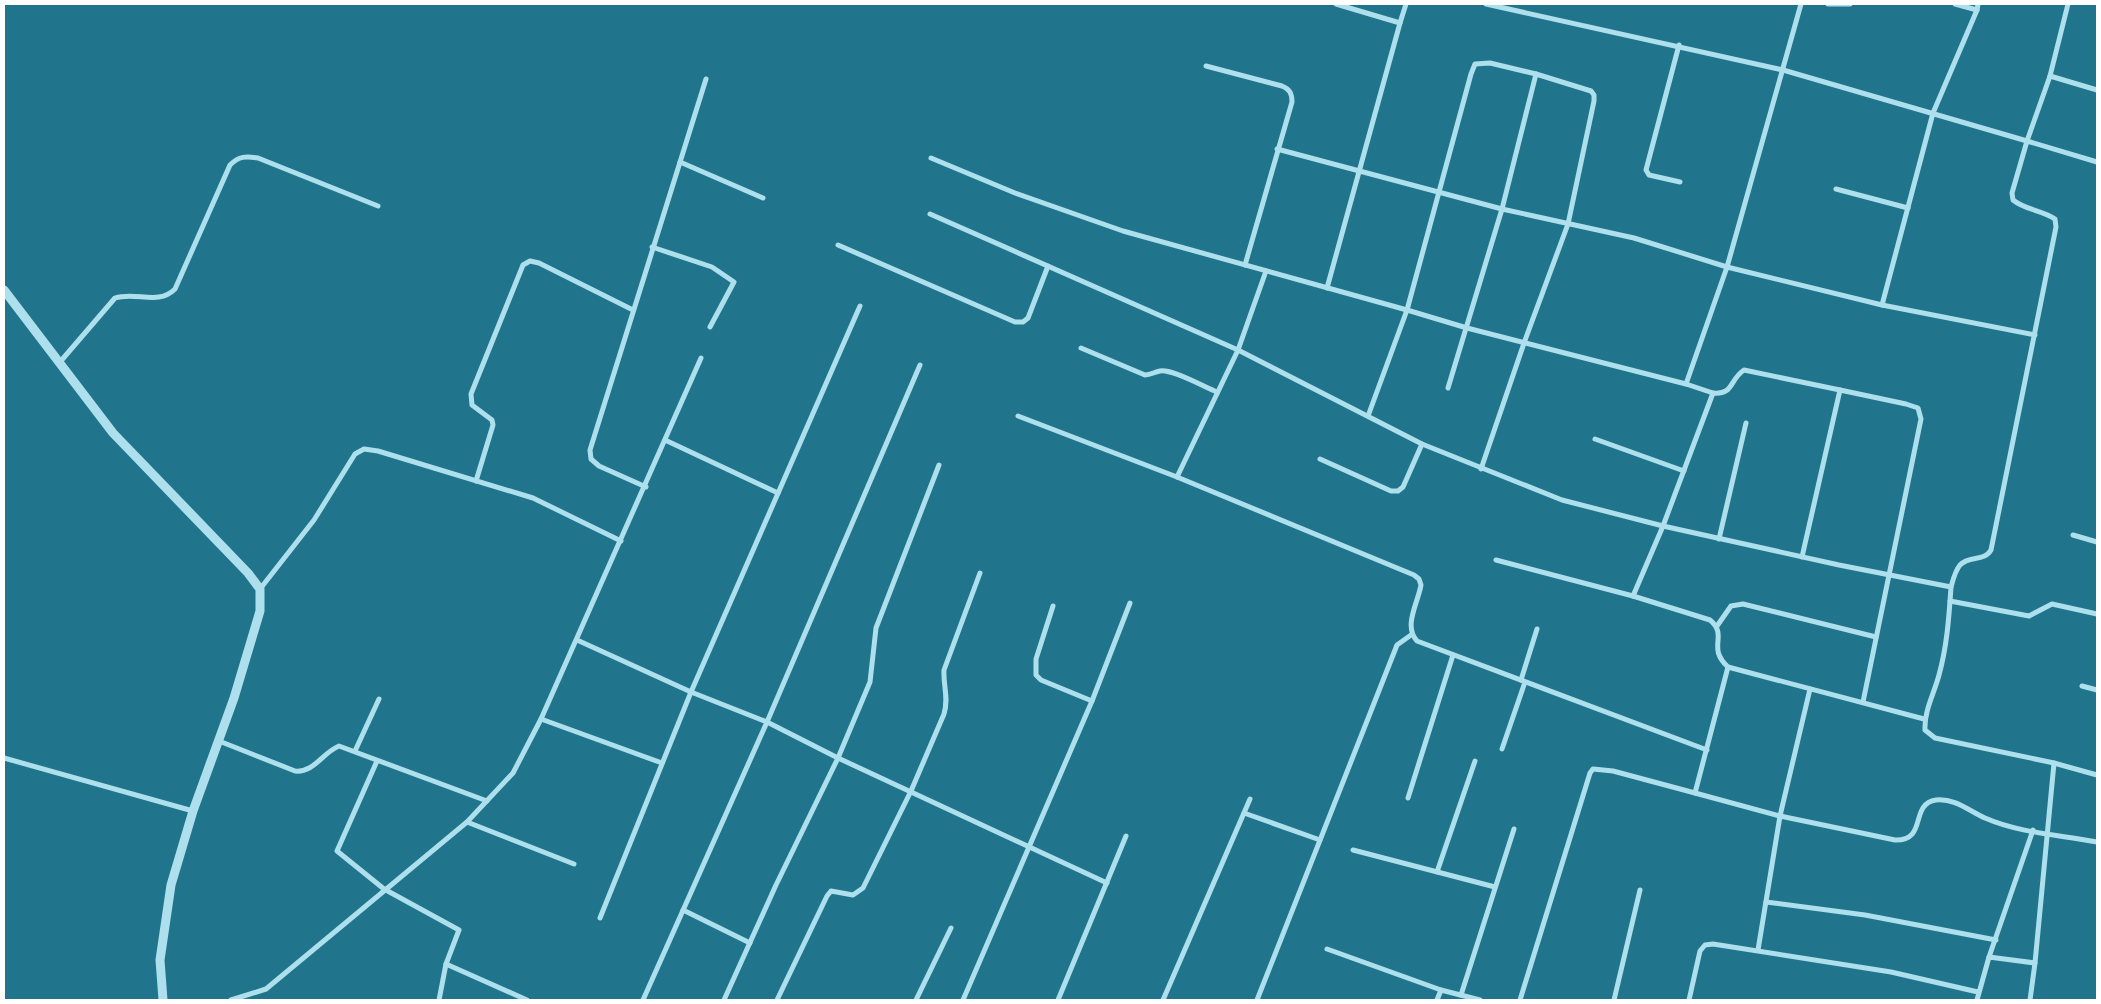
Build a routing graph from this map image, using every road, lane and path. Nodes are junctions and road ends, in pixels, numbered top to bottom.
1 (1336, 4) edge
2 (1406, 4) edge
3 (1486, 4) edge
4 (1801, 4) edge
5 (1828, 4) edge
6 (1850, 4) edge
7 (1955, 4) edge
8 (2068, 4) edge
9 (1978, 7) edge
10 (1400, 23) junction
11 (1679, 45) junction
12 (1206, 66) dead end
13 (1783, 70) junction
14 (1536, 74) junction
15 (2050, 76) junction
16 (706, 79) dead end
17 (2097, 90) edge
18 (1933, 113) junction
19 (2027, 142) junction
20 (1277, 149) junction
21 (931, 158) dead end
22 (680, 162) junction
23 (2097, 162) edge
24 (1357, 170) junction
25 (1680, 182) dead end
26 (1836, 190) dead end
27 (1439, 192) junction
28 (763, 198) dead end
29 (378, 206) dead end
30 (1908, 208) junction
31 (1502, 209) junction
32 (930, 214) dead end
33 (1568, 224) junction
34 (838, 245) dead end
35 (652, 247) junction
36 (1245, 265) junction
37 (1048, 266) junction
38 (1727, 267) junction
39 (1266, 271) junction
40 (1326, 288) junction
41 (4, 290) edge
42 (1882, 305) junction
43 (860, 306) dead end
44 (633, 310) junction
45 (1407, 310) junction
46 (710, 327) dead end
47 (1467, 328) junction
48 (2035, 335) junction
49 (1524, 343) junction
50 (1081, 348) dead end
51 (1238, 350) junction
52 (701, 358) dead end
53 (60, 362) junction
54 (920, 365) dead end
55 (1686, 384) junction
56 (1448, 388) dead end
57 (1840, 390) junction
58 (1218, 392) junction
59 (1712, 393) junction
60 (1018, 416) dead end
61 (1368, 416) junction
62 (1746, 423) dead end
63 (1595, 438) dead end
64 (664, 440) junction
65 (1422, 444) junction
66 (1320, 459) dead end
67 (939, 465) dead end
68 (1481, 469) junction
69 (1684, 471) junction
70 (1177, 477) junction
71 (476, 481) junction
72 (646, 487) junction
73 (778, 493) junction
74 (1663, 526) junction
75 (2073, 535) dead end
76 (1719, 539) junction
77 (621, 541) junction
78 (2097, 542) edge
79 (1802, 557) junction
80 (1496, 560) dead end
81 (980, 573) dead end
82 (1889, 575) junction
83 (1950, 587) junction
84 (260, 589) junction
85 (1633, 596) junction
86 (1950, 601) junction
87 (1130, 603) dead end
88 (1053, 606) dead end
89 (2097, 614) edge
90 (1717, 626) junction
91 (1537, 629) dead end
92 (1411, 635) junction
93 (1876, 637) junction
94 (577, 640) junction
95 (1453, 655) junction
96 (1728, 667) junction
97 (1523, 681) junction
98 (2082, 686) dead end
99 (1810, 689) junction
100 (2097, 690) edge
101 (691, 692) junction
102 (379, 700) dead end
103 (1092, 701) junction
104 (1862, 702) junction
105 (1924, 719) junction
106 (541, 720) junction
107 (767, 722) junction
108 (219, 741) junction
109 (1502, 749) dead end
110 (1707, 750) junction
111 (355, 752) junction
112 (4, 758) edge
113 (838, 758) junction
114 (377, 760) junction
115 (1475, 761) dead end
116 (662, 763) junction
117 (2054, 763) junction
118 (2097, 775) edge
119 (911, 791) junction
120 (1695, 793) junction
121 (1408, 798) dead end
122 (1250, 799) dead end
123 (487, 802) junction
124 (193, 812) junction
125 (1244, 814) junction
126 (1780, 816) junction
127 (467, 822) junction
128 (1514, 829) dead end
129 (2033, 830) junction
130 (2047, 833) junction
131 (1126, 836) dead end
132 (1320, 840) junction
133 (2097, 842) edge
134 (1028, 847) junction
135 (1353, 850) dead end
136 (574, 864) dead end
137 (1437, 872) junction
138 (1107, 883) junction
139 (1495, 887) junction
140 (384, 889) junction
141 (1640, 890) dead end
142 (1766, 902) junction
143 (683, 910) junction
144 (600, 918) dead end
145 (951, 928) dead end
146 (1996, 940) junction
147 (750, 944) junction
148 (1327, 949) dead end
149 (1758, 950) junction
150 (1989, 957) junction
151 (2034, 963) junction
152 (446, 964) junction
153 (1441, 990) junction
154 (1978, 992) junction
155 (1461, 995) junction
156 (163, 1000) edge
157 (231, 1000) edge
158 (439, 1000) edge
159 (527, 1000) edge
160 (643, 1000) edge
161 (724, 1000) edge
162 (777, 1000) edge
163 (916, 1000) edge
164 (963, 1000) edge
165 (1058, 1000) edge
166 (1163, 1000) edge
167 (1258, 1000) edge
168 (1437, 1000) edge
169 (1480, 1000) edge
170 (1520, 1000) edge
171 (1614, 1000) edge
172 (1689, 1000) edge
173 (1977, 1000) edge
174 (2030, 1000) edge

1 - 10 street
2 - 10 street
3 - 11 street
4 - 13 street
5 - 6 street
7 - 9 street
8 - 15 street
9 - 18 street
10 - 24 street
11 - 13 street
11 - 25 street
12 - 20 street
13 - 18 street
13 - 38 street
14 - 27 street
14 - 31 street
14 - 33 street
15 - 17 street
15 - 19 street
16 - 22 street
18 - 19 street
18 - 30 street
19 - 23 street
19 - 48 street
20 - 24 street
20 - 36 street
21 - 36 street
22 - 28 street
22 - 35 street
24 - 27 street
24 - 40 street
26 - 30 street
27 - 31 street
27 - 45 street
29 - 53 street
30 - 42 street
31 - 33 street
31 - 47 street
32 - 37 street
33 - 38 street
33 - 49 street
34 - 37 street
35 - 44 street
35 - 46 street
36 - 39 street
37 - 51 street
38 - 42 street
38 - 55 street
39 - 40 street
39 - 51 street
40 - 45 street
41 - 53 street
42 - 48 street
43 - 73 street
44 - 71 street
44 - 72 street
45 - 47 street
45 - 61 street
47 - 49 street
47 - 56 street
48 - 83 street
49 - 55 street
49 - 68 street
50 - 58 street
51 - 58 street
51 - 61 street
52 - 64 street
53 - 84 street
54 - 107 street
55 - 59 street
57 - 59 street
57 - 79 street
57 - 82 street
58 - 70 street
59 - 69 street
60 - 70 street
61 - 65 street
62 - 76 street
63 - 69 street
64 - 72 street
64 - 73 street
65 - 66 street
65 - 68 street
67 - 113 street
68 - 74 street
69 - 74 street
70 - 92 street
71 - 77 street
71 - 84 street
72 - 77 street
73 - 101 street
74 - 76 street
74 - 85 street
75 - 78 street
76 - 79 street
77 - 94 street
79 - 82 street
80 - 85 street
81 - 119 street
82 - 83 street
82 - 93 street
83 - 86 street
84 - 108 street
85 - 90 street
86 - 89 street
86 - 105 street
87 - 103 street
88 - 103 street
90 - 93 street
90 - 96 street
91 - 97 street
92 - 95 street
92 - 132 street
93 - 104 street
94 - 101 street
94 - 106 street
95 - 97 street
95 - 121 street
96 - 99 street
96 - 110 street
97 - 109 street
97 - 110 street
98 - 100 street
99 - 104 street
99 - 126 street
101 - 107 street
101 - 116 street
102 - 111 street
103 - 134 street
104 - 105 street
105 - 117 street
106 - 116 street
106 - 123 street
107 - 113 street
107 - 143 street
108 - 111 street
108 - 124 street
110 - 120 street
111 - 114 street
112 - 124 street
113 - 119 street
113 - 147 street
114 - 123 street
114 - 140 street
115 - 137 street
116 - 144 street
117 - 118 street
117 - 130 street
119 - 134 street
119 - 162 street
120 - 126 street
120 - 170 street
122 - 125 street
123 - 127 street
124 - 156 street
125 - 132 street
125 - 166 street
126 - 129 street
126 - 142 street
127 - 136 street
127 - 140 street
128 - 139 street
129 - 130 street
129 - 146 street
130 - 133 street
130 - 151 street
131 - 138 street
132 - 167 street
134 - 138 street
134 - 164 street
135 - 137 street
137 - 139 street
138 - 165 street
139 - 155 street
140 - 152 street
140 - 157 street
141 - 171 street
142 - 146 street
142 - 149 street
143 - 147 street
143 - 160 street
145 - 163 street
146 - 150 street
147 - 161 street
148 - 153 street
149 - 154 street
149 - 172 street
150 - 151 street
150 - 154 street
151 - 174 street
152 - 158 street
152 - 159 street
153 - 155 street
153 - 168 street
154 - 173 street
155 - 169 street

